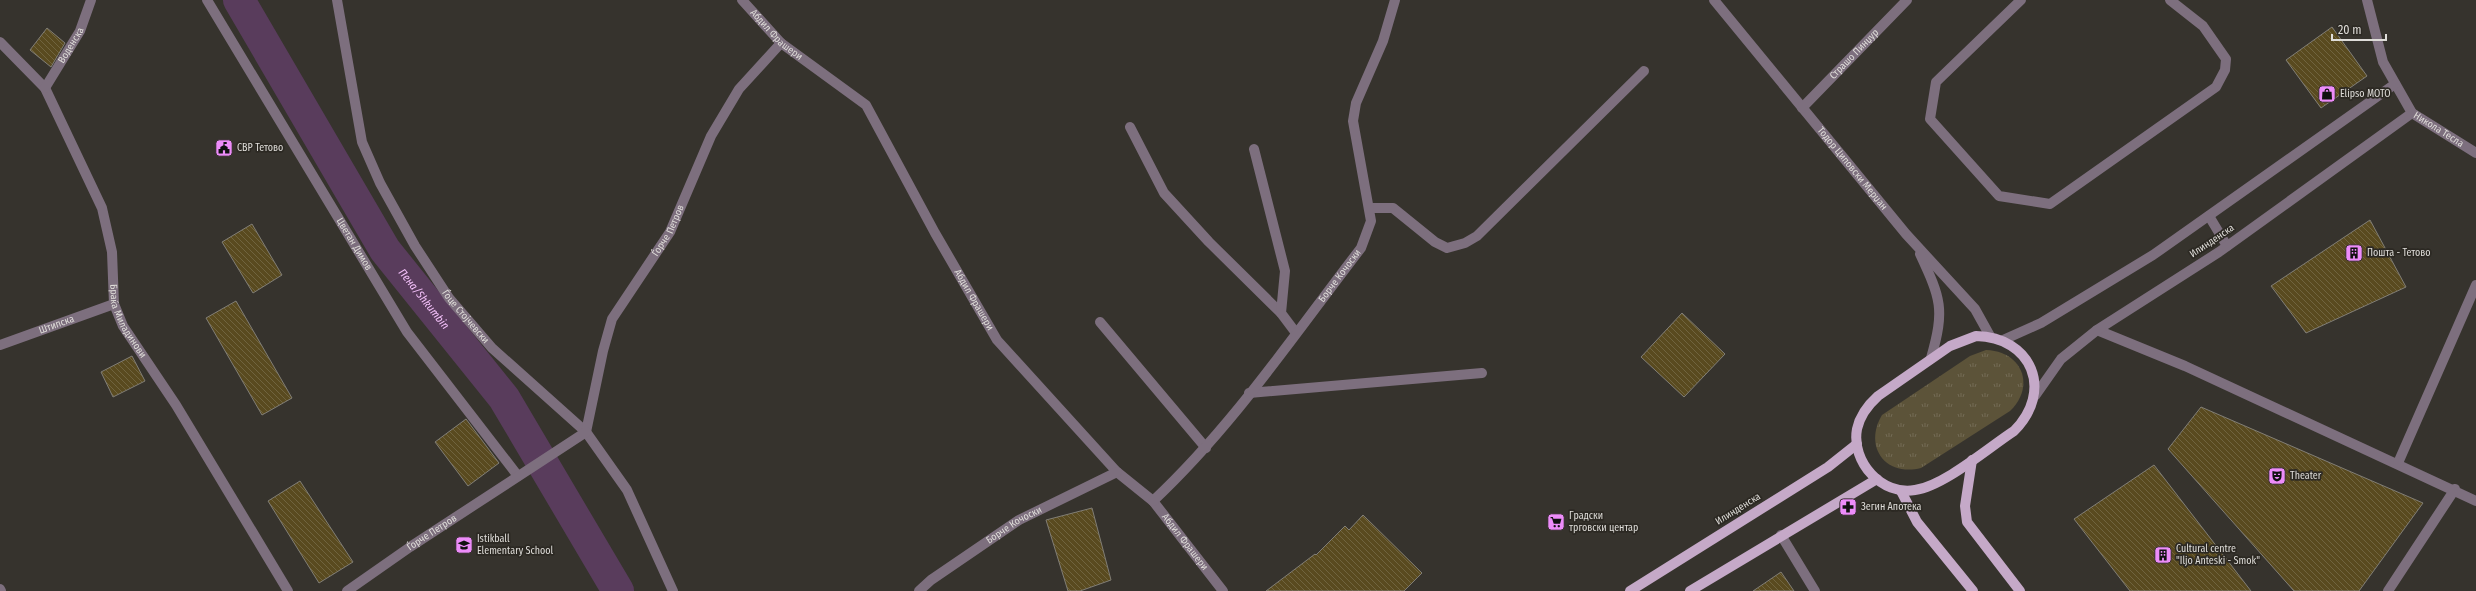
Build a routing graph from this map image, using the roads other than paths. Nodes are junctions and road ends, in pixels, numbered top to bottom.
1 (91, 0) edge
2 (207, 0) edge
3 (337, 0) edge
4 (742, 0) edge
5 (1395, 0) edge
6 (1714, 0) edge
7 (1907, 0) edge
8 (2021, 0) edge
9 (2170, 0) edge
10 (2367, 0) edge
11 (0, 42) edge
12 (782, 43) junction
13 (1644, 71) dead end
14 (2395, 84) junction
15 (45, 88) junction
16 (1802, 108) junction
17 (2412, 113) junction
18 (1130, 127) dead end
19 (2466, 148) junction
20 (1254, 149) dead end
21 (2476, 152) edge
22 (2476, 160) edge
23 (1369, 208) junction
24 (2209, 216) junction
25 (1915, 243) junction
26 (2227, 246) junction
27 (2476, 286) edge
28 (114, 304) junction
29 (1281, 313) junction
30 (1100, 322) dead end
31 (2097, 330) junction
32 (1296, 333) junction
33 (1990, 336) junction
34 (2003, 340) junction
35 (0, 345) edge
36 (1932, 358) junction
37 (1482, 372) dead end
38 (1249, 393) junction
39 (2035, 396) junction
40 (586, 432) junction
41 (1857, 444) junction
42 (1206, 448) junction
43 (1972, 460) junction
44 (2398, 463) junction
45 (1118, 472) junction
46 (518, 476) junction
47 (1877, 479) junction
48 (2455, 489) junction
49 (1901, 491) junction
50 (1154, 501) junction
51 (2476, 501) edge
52 (1781, 535) junction
53 (288, 591) edge
54 (347, 591) edge
55 (673, 591) edge
56 (920, 591) edge
57 (1223, 591) edge
58 (1630, 591) edge
59 (1690, 591) edge
60 (1814, 591) edge
61 (1973, 591) edge
62 (2020, 591) edge
63 (2388, 591) edge

1 - 15 street, Воденска
2 - 46 street, Цветан Димов
3 - 40 street, Ѓоце Стојчевски
4 - 12 street, Абдил Фрашери
5 - 23 street, Борче Кочоски
6 - 16 street, Тодор Циповски Мерџан
7 - 16 street, Страшо Пинџур
8 - 9 street
10 - 14 street, Никола Тесла
11 - 15 street, Браќа Миладинови
12 - 40 street, Ѓорче Петров
12 - 45 street, Абдил Фрашери
13 - 23 street
14 - 17 street, Никола Тесла
14 - 24 street
15 - 28 street, Браќа Миладинови
16 - 25 street, Тодор Циповски Мерџан
17 - 19 street, Никола Тесла
17 - 26 street, Илинденска
18 - 29 street
19 - 21 street, Никола Тесла
19 - 22 street, Никола Тесла
20 - 29 street
23 - 32 street, Борче Кочоски
24 - 26 street
24 - 34 street
25 - 33 street, Тодор Циповски Мерџан
25 - 36 street
26 - 31 street, Илинденска
27 - 44 street
28 - 35 street, Штипска
28 - 53 street, Браќа Миладинови
29 - 32 street
30 - 42 street
31 - 39 street, Илинденска
31 - 44 street
32 - 38 street, Борче Кочоски
33 - 34 main road
33 - 36 main road
34 - 39 main road
36 - 41 main road
37 - 38 street
38 - 42 street, Борче Кочоски
39 - 43 main road, Илинденска
40 - 46 street, Ѓорче Петров
40 - 55 street, Ѓоце Стојчевски
41 - 47 main road
41 - 58 main road, Илинденска
42 - 50 street, Борче Кочоски
43 - 49 main road, Илинденска
43 - 62 main road
44 - 48 street
45 - 50 street, Абдил Фрашери
45 - 56 street, Борче Кочоски
46 - 54 street, Ѓорче Петров
47 - 49 main road
47 - 52 main road
48 - 51 street
48 - 63 street
49 - 61 main road
50 - 57 street, Абдил Фрашери
52 - 59 main road
52 - 60 street

